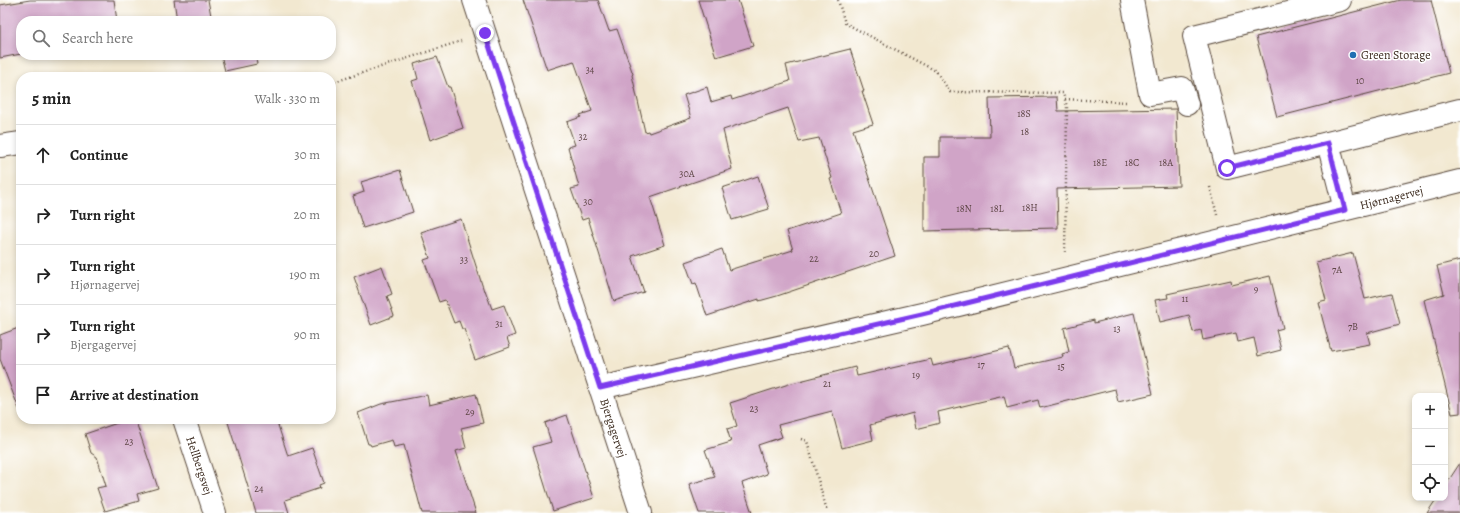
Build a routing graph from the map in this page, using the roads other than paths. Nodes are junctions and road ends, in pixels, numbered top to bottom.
1 (474, 0) edge
2 (1132, 0) edge
3 (1340, 0) edge
4 (1187, 104) dead end
5 (1460, 110) edge
6 (1328, 143) junction
7 (16, 144) edge
8 (0, 146) edge
9 (1459, 185) edge
10 (1345, 210) junction
11 (600, 388) junction
12 (186, 424) edge
13 (215, 513) edge
14 (641, 513) edge

1 - 11 street, Bjergagervej
2 - 4 street
3 - 6 street
5 - 6 street
6 - 10 street
7 - 8 street
9 - 10 street, Hjørnagervej
10 - 11 street, Hjørnagervej
11 - 14 street, Bjergagervej
12 - 13 street, Hellbergsvej

